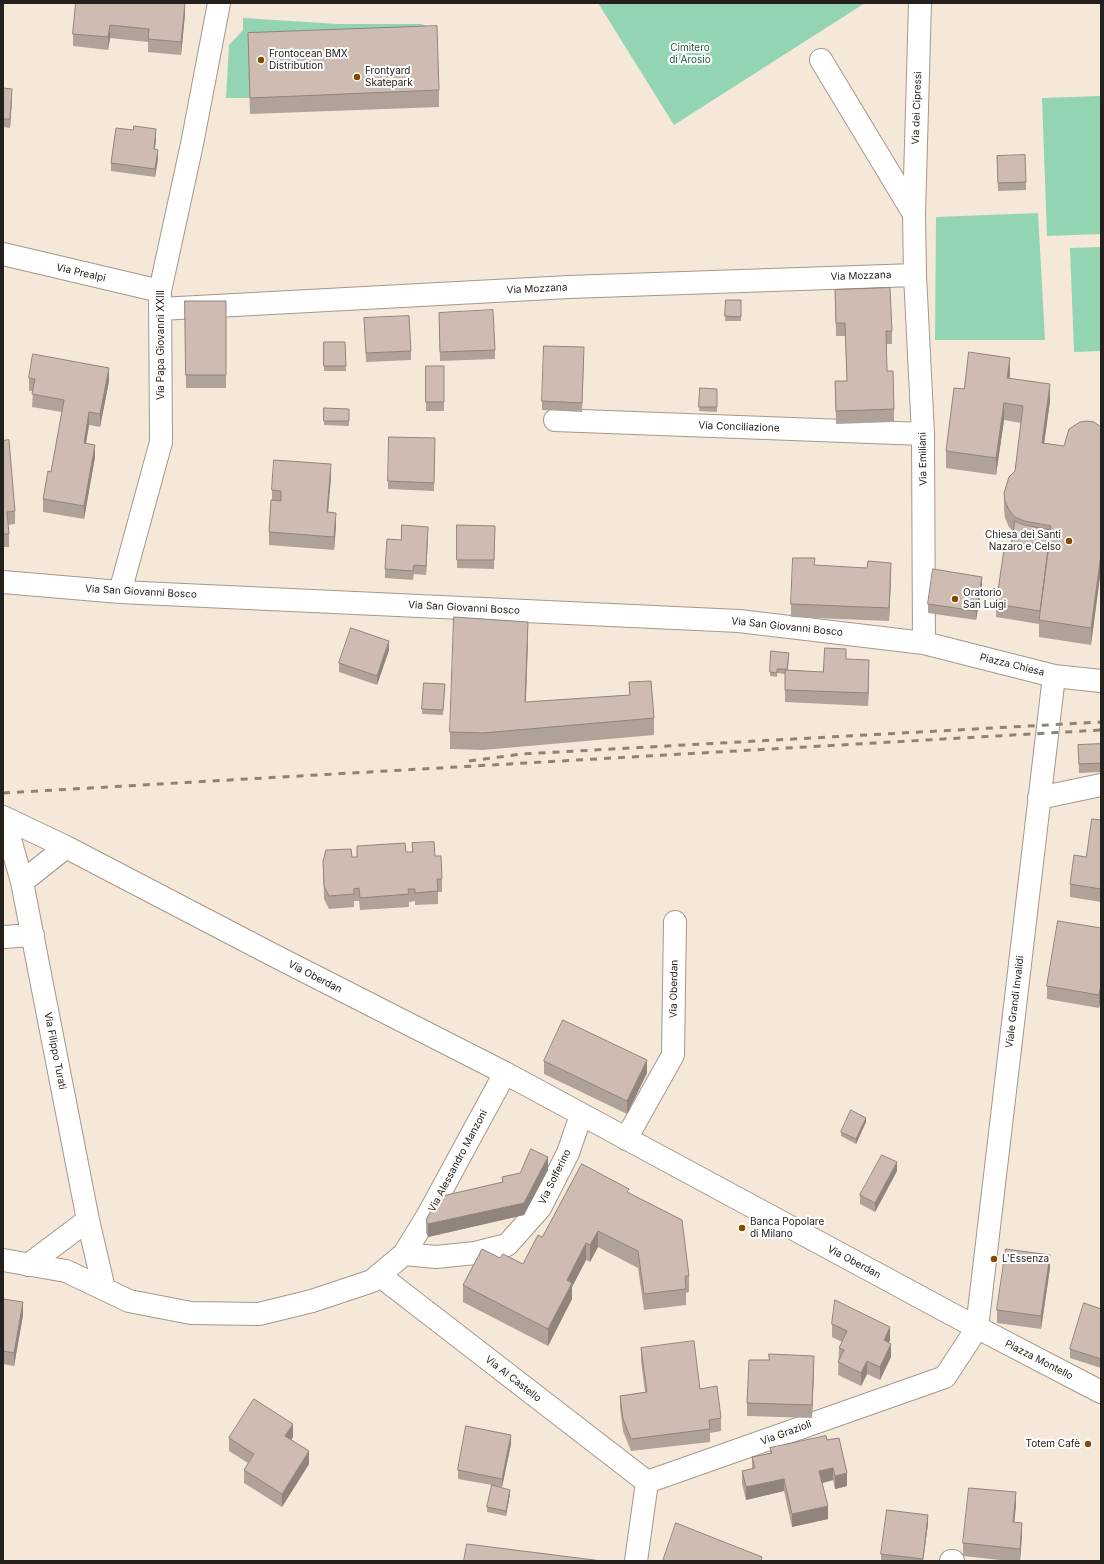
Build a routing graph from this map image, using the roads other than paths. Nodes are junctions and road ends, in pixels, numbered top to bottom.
1 (218, 3) edge
2 (920, 3) edge
3 (821, 60) dead end
4 (914, 214) junction
5 (3, 254) edge
6 (915, 275) junction
7 (160, 300) junction
8 (555, 420) dead end
9 (923, 434) junction
10 (3, 582) edge
11 (120, 592) junction
12 (924, 643) junction
13 (1054, 676) junction
14 (1101, 681) edge
15 (1101, 784) edge
16 (1039, 798) junction
17 (3, 818) edge
18 (66, 847) junction
19 (22, 882) junction
20 (675, 922) dead end
21 (33, 935) junction
22 (3, 936) edge
23 (505, 1074) junction
24 (581, 1115) junction
25 (626, 1139) junction
26 (88, 1220) junction
27 (404, 1254) junction
28 (3, 1260) edge
29 (28, 1265) junction
30 (378, 1275) junction
31 (104, 1290) junction
32 (977, 1328) junction
33 (1101, 1392) edge
34 (647, 1482) junction
35 (636, 1561) edge

1 - 7 street, Via Papa Giovanni XXIII
2 - 4 street, Via dei Cipressi
3 - 4 street
4 - 6 street, Via dei Cipressi
5 - 7 street, Via Prealpi
6 - 7 street, Via Mozzana
6 - 9 street, Via Emiliani
7 - 11 street, Via Papa Giovanni XXIII
8 - 9 street, Via Conciliazione
9 - 12 street, Via Emiliani
10 - 11 street, Via San Giovanni Bosco
11 - 12 street, Via San Giovanni Bosco
12 - 13 street, Piazza Chiesa
13 - 14 street, Piazza Chiesa
13 - 16 street, Viale Grandi Invalidi
15 - 16 street
16 - 32 street, Viale Grandi Invalidi
17 - 18 street, Via Oberdan
17 - 19 street, Via Filippo Turati
18 - 19 street
18 - 23 street, Via Oberdan
19 - 21 street, Via Filippo Turati
20 - 25 street, Via Oberdan
21 - 22 street
21 - 26 street, Via Filippo Turati
23 - 24 street, Via Oberdan
23 - 27 street, Via Alessandro Manzoni
24 - 25 street, Via Oberdan
24 - 27 street, Via Solferino
25 - 32 street, Via Oberdan
26 - 29 street
26 - 31 street, Via Filippo Turati
27 - 30 street, Via Alessandro Manzoni
28 - 29 street, Via Alessandro Manzoni
29 - 31 street, Via Alessandro Manzoni
30 - 31 street, Via Alessandro Manzoni
30 - 34 street, Via Al Castello
32 - 33 street, Piazza Montello
32 - 34 street, Via Grazioli
34 - 35 street

